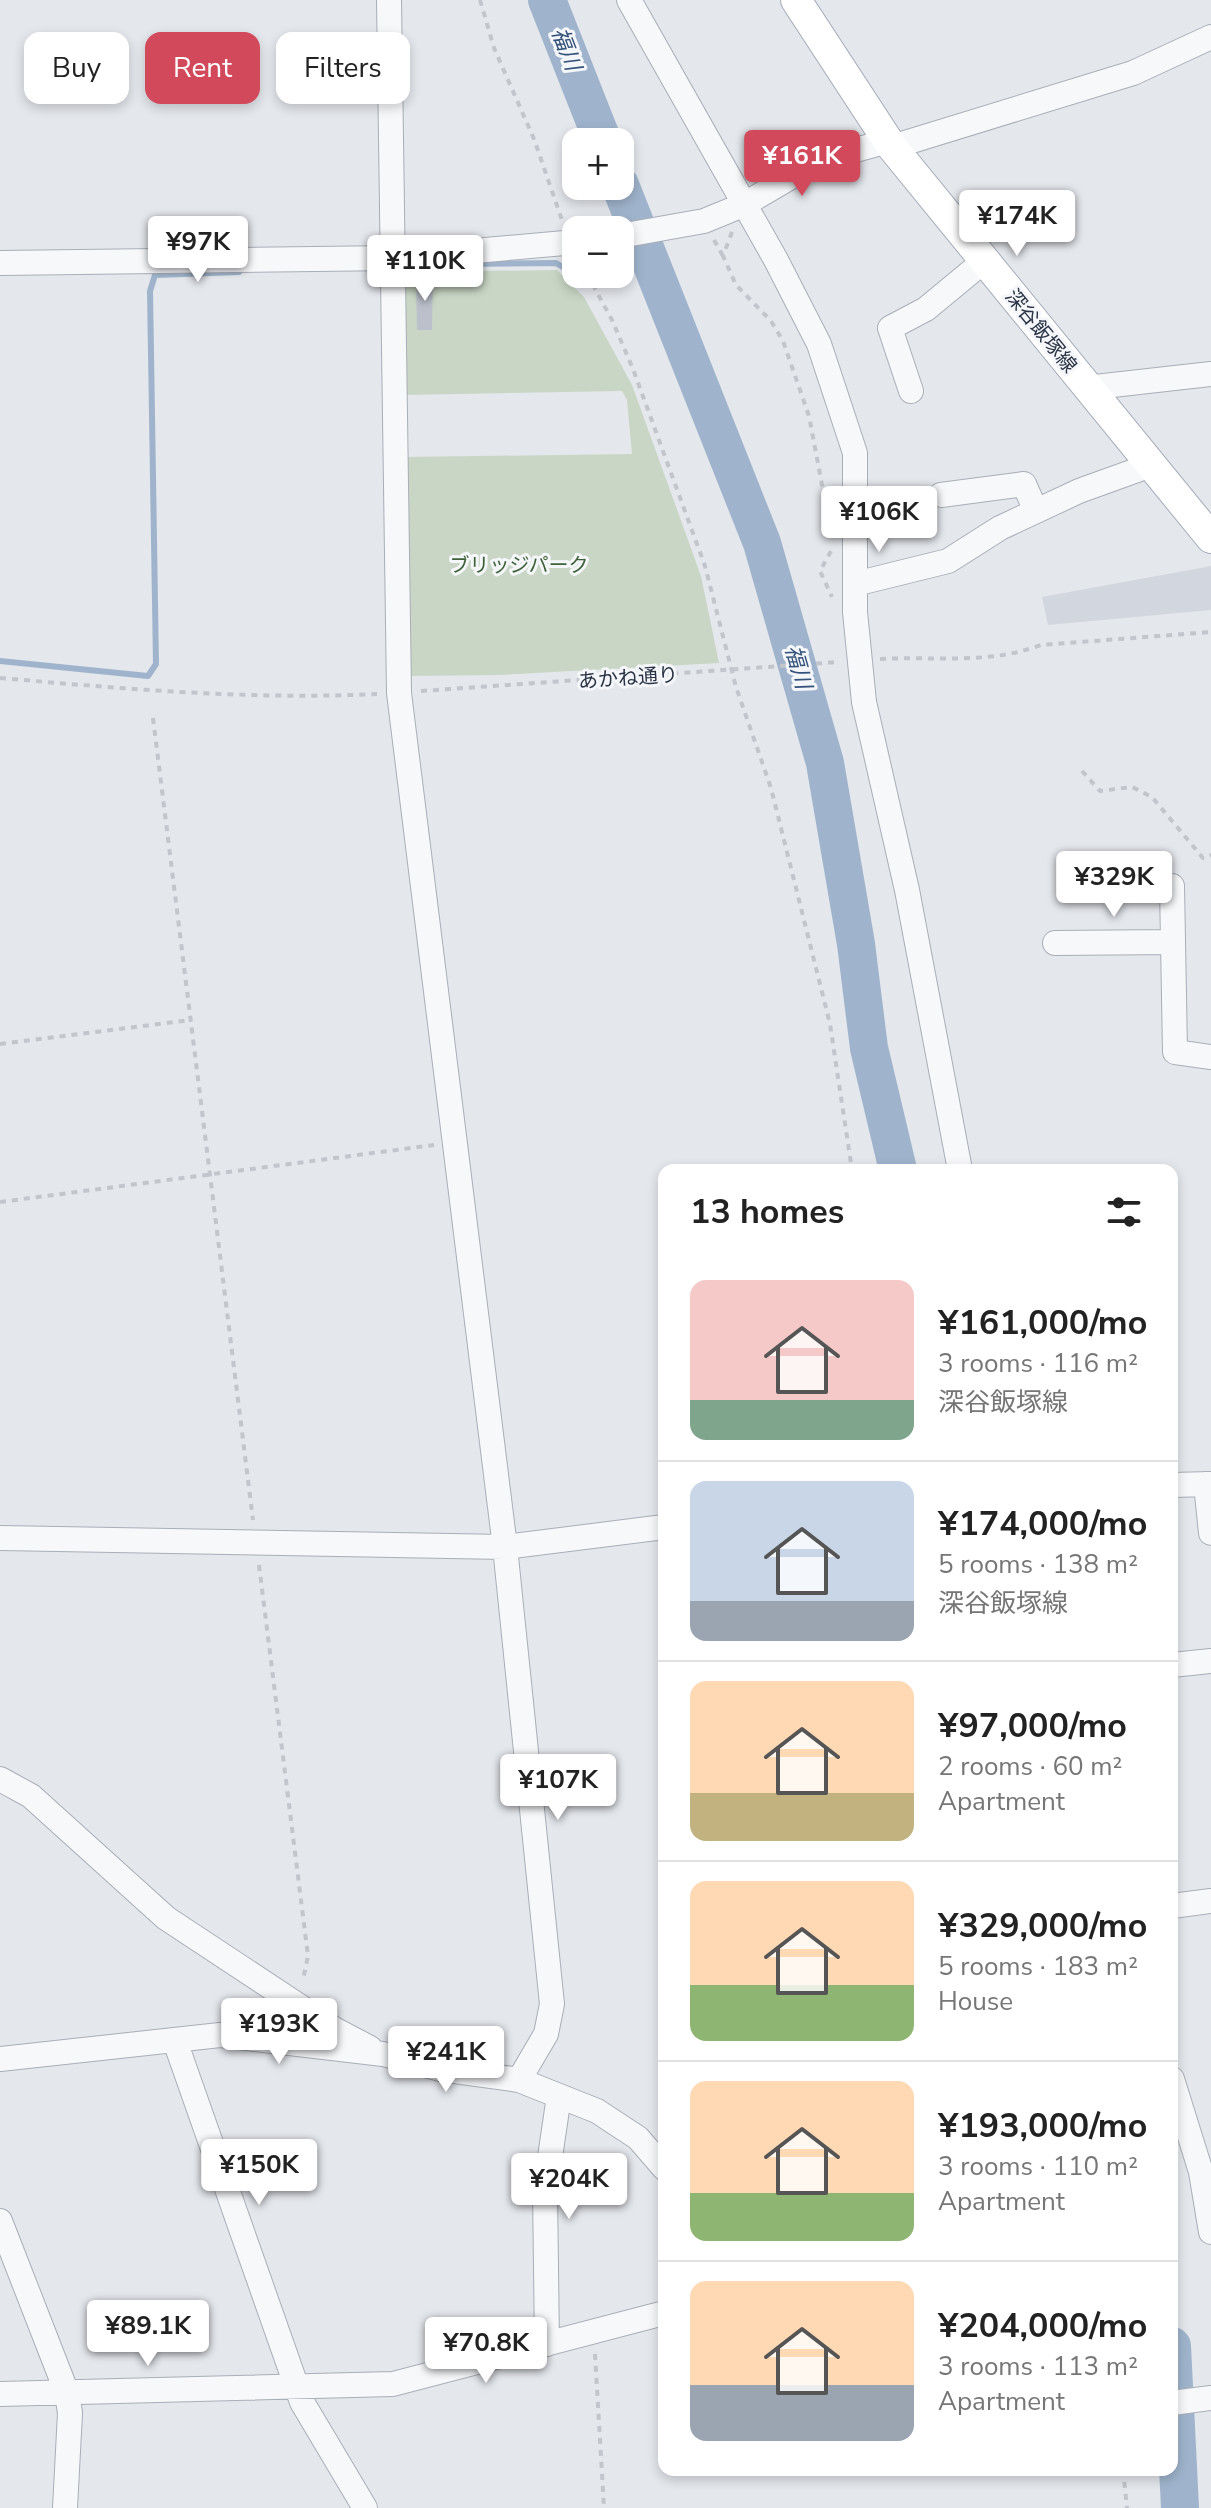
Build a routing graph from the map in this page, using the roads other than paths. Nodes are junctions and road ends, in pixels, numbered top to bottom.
1 (389, 0) edge
2 (629, 0) edge
3 (796, 0) edge
4 (1211, 37) edge
5 (890, 144) junction
6 (742, 213) junction
7 (634, 235) edge
8 (562, 243) edge
9 (395, 258) junction
10 (984, 261) junction
11 (0, 263) edge
12 (1211, 374) edge
13 (1086, 388) junction
14 (911, 391) dead end
15 (1151, 465) junction
16 (941, 495) dead end
17 (1036, 511) junction
18 (1211, 538) edge
19 (855, 584) junction
20 (1125, 889) dead end
21 (1173, 942) junction
22 (1055, 943) dead end
23 (1211, 1057) edge
24 (959, 1164) edge
25 (1209, 1484) edge
26 (1178, 1485) edge
27 (658, 1528) edge
28 (1211, 1533) edge
29 (0, 1538) edge
30 (505, 1547) junction
31 (1211, 1661) edge
32 (1178, 1664) edge
33 (0, 1779) edge
34 (1211, 1901) edge
35 (1178, 1905) edge
36 (175, 2041) junction
37 (383, 2054) junction
38 (0, 2059) edge
39 (519, 2080) junction
40 (1178, 2094) edge
41 (559, 2096) junction
42 (1204, 2159) edge
43 (658, 2161) edge
44 (0, 2221) edge
45 (1211, 2232) edge
46 (658, 2315) edge
47 (547, 2344) junction
48 (297, 2388) junction
49 (67, 2393) junction
50 (0, 2394) edge
51 (1211, 2398) edge
52 (1178, 2402) edge
53 (65, 2508) edge
54 (365, 2508) edge

1 - 9 street
2 - 6 street
3 - 5 main road, 深谷飯塚線
4 - 5 street
5 - 6 street
5 - 10 main road, 深谷飯塚線
6 - 7 street
6 - 19 street
8 - 9 street
9 - 11 street
9 - 30 street
10 - 13 main road, 深谷飯塚線
10 - 14 street
12 - 13 street
13 - 15 main road, 深谷飯塚線
15 - 17 street
15 - 18 main road, 深谷飯塚線
16 - 17 street
17 - 19 street
19 - 24 street
20 - 21 street
21 - 22 street
21 - 23 street
25 - 26 street
25 - 28 street
27 - 30 street
29 - 30 street
30 - 39 street
31 - 32 street
33 - 37 street
34 - 35 street
36 - 37 street
36 - 38 street
36 - 48 street
37 - 39 street
39 - 41 street
40 - 42 street
41 - 43 street
41 - 47 street
42 - 45 street
44 - 49 street
46 - 47 street
47 - 48 street
48 - 49 street
48 - 54 street
49 - 50 street
49 - 53 street
51 - 52 street

